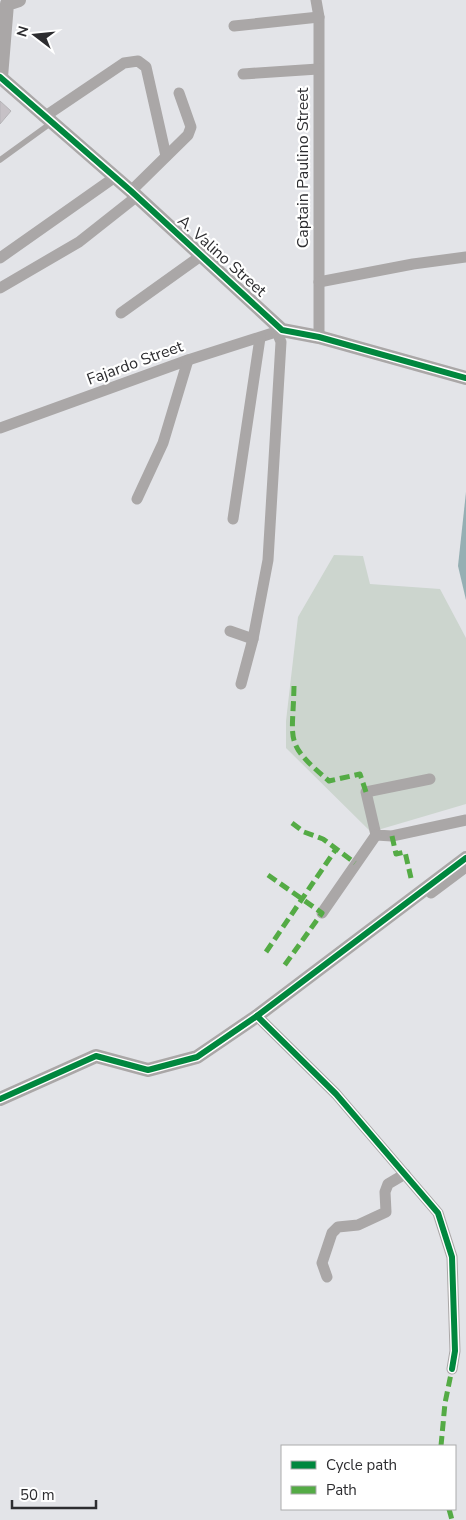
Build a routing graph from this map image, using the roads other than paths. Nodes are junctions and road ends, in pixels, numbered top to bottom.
1 (316, 0) edge
2 (11, 1) edge
3 (319, 18) junction
4 (234, 26) dead end
5 (318, 69) junction
6 (243, 74) dead end
7 (1, 77) edge
8 (179, 92) dead end
9 (48, 120) junction
10 (166, 156) junction
11 (0, 160) edge
12 (115, 177) junction
13 (133, 194) junction
14 (202, 255) junction
15 (466, 257) edge
16 (0, 258) edge
17 (319, 282) junction
18 (0, 288) edge
19 (120, 313) dead end
20 (279, 331) junction
21 (319, 337) junction
22 (260, 338) junction
23 (188, 360) junction
24 (466, 378) edge
25 (0, 428) edge
26 (137, 499) dead end
27 (233, 519) dead end
28 (230, 631) dead end
29 (253, 639) junction
30 (241, 684) dead end
31 (430, 779) dead end
32 (466, 820) edge
33 (376, 834) junction
34 (466, 858) edge
35 (466, 867) edge
36 (431, 893) dead end
37 (322, 913) dead end
38 (258, 1016) junction
39 (0, 1099) edge
40 (405, 1174) junction
41 (327, 1277) dead end
42 (452, 1369) dead end

1 - 3 street, Captain Paulino Street
2 - 7 street
3 - 4 street
3 - 5 street, Captain Paulino Street
5 - 6 street
5 - 17 street, Captain Paulino Street
7 - 9 street, A. Valino Street
8 - 10 street
9 - 10 street
9 - 11 lane
9 - 12 street, A. Valino Street
10 - 13 street
12 - 13 street, A. Valino Street
12 - 16 street
13 - 14 street, A. Valino Street
13 - 18 street
14 - 19 street
14 - 20 street, A. Valino Street
15 - 17 street
17 - 21 street, Captain Paulino Street
20 - 21 street
20 - 22 street, Fajardo Street
20 - 29 street
21 - 24 street
22 - 23 street, Fajardo Street
22 - 27 street
23 - 25 street, Fajardo Street
23 - 26 street
28 - 29 street
29 - 30 street
31 - 33 street
32 - 33 street
33 - 37 street
34 - 38 street
35 - 36 street
38 - 39 street
38 - 40 street
40 - 41 street
40 - 42 street

